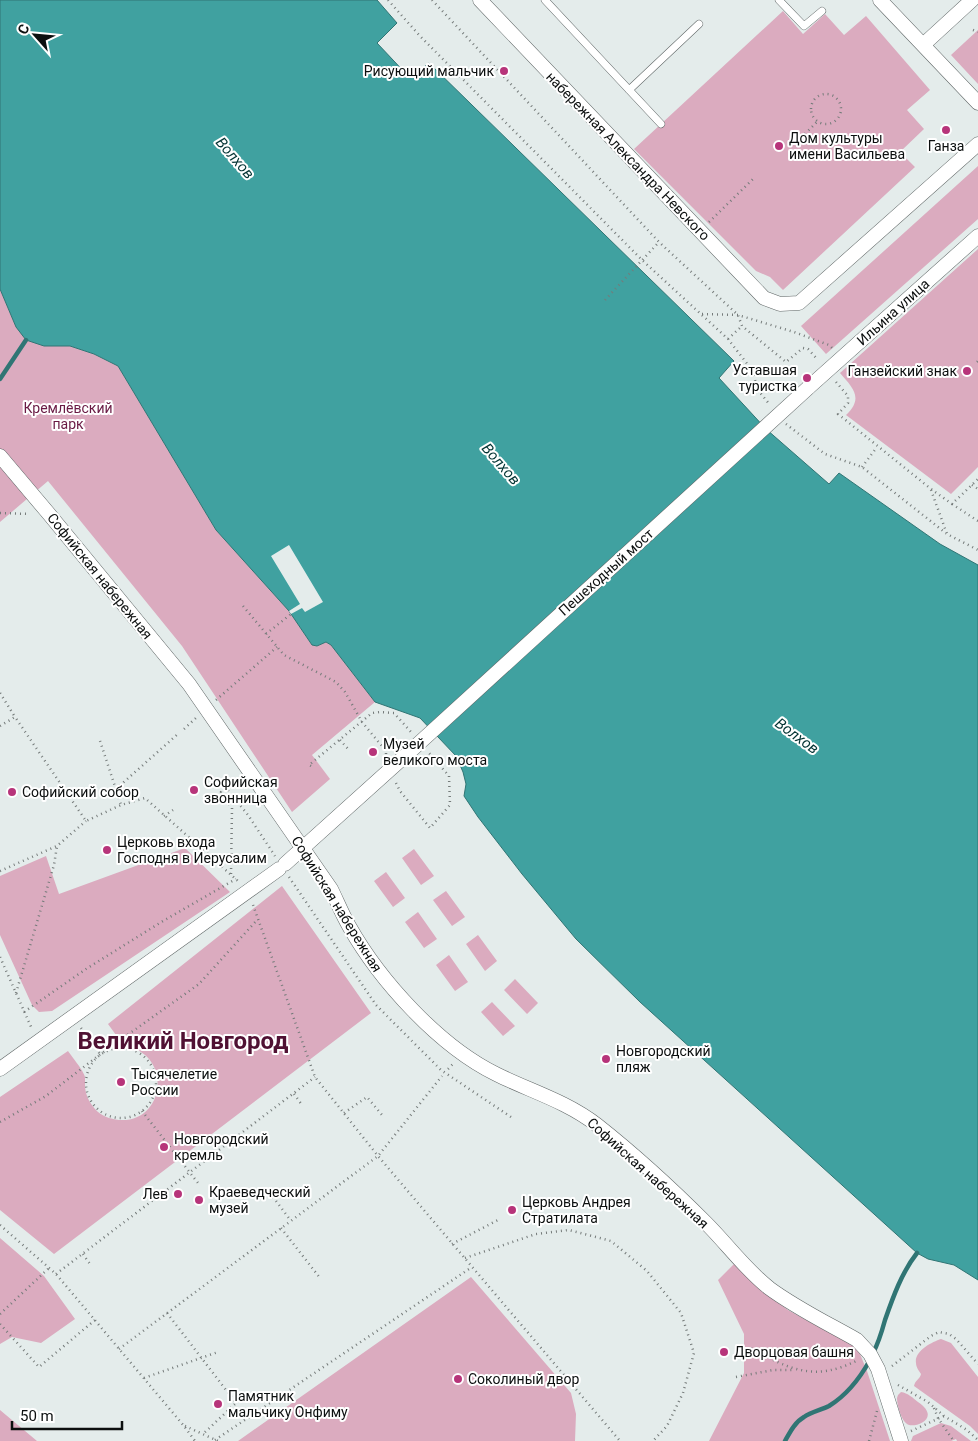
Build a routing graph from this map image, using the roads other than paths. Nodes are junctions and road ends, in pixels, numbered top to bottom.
1 (480, 0) edge
2 (545, 0) edge
3 (779, 0) edge
4 (880, 0) edge
5 (972, 0) edge
6 (822, 11) dead end
7 (699, 24) dead end
8 (923, 45) junction
9 (628, 90) junction
10 (978, 103) edge
11 (661, 124) dead end
12 (978, 144) edge
13 (978, 236) edge
14 (808, 388) joint
15 (0, 456) edge
16 (304, 849) junction
17 (0, 1069) edge
18 (900, 1438) edge

1 - 12 street, набережная Александра Невского
2 - 9 lane
3 - 6 lane
4 - 8 street
5 - 8 street
7 - 9 lane
8 - 10 street
9 - 11 lane
13 - 14 street, Ильина улица
14 - 16 street, Пешеходный мост, bridge
15 - 16 street, Софийская набережная
16 - 17 street, Пешеходный мост
16 - 18 street, Софийская набережная

